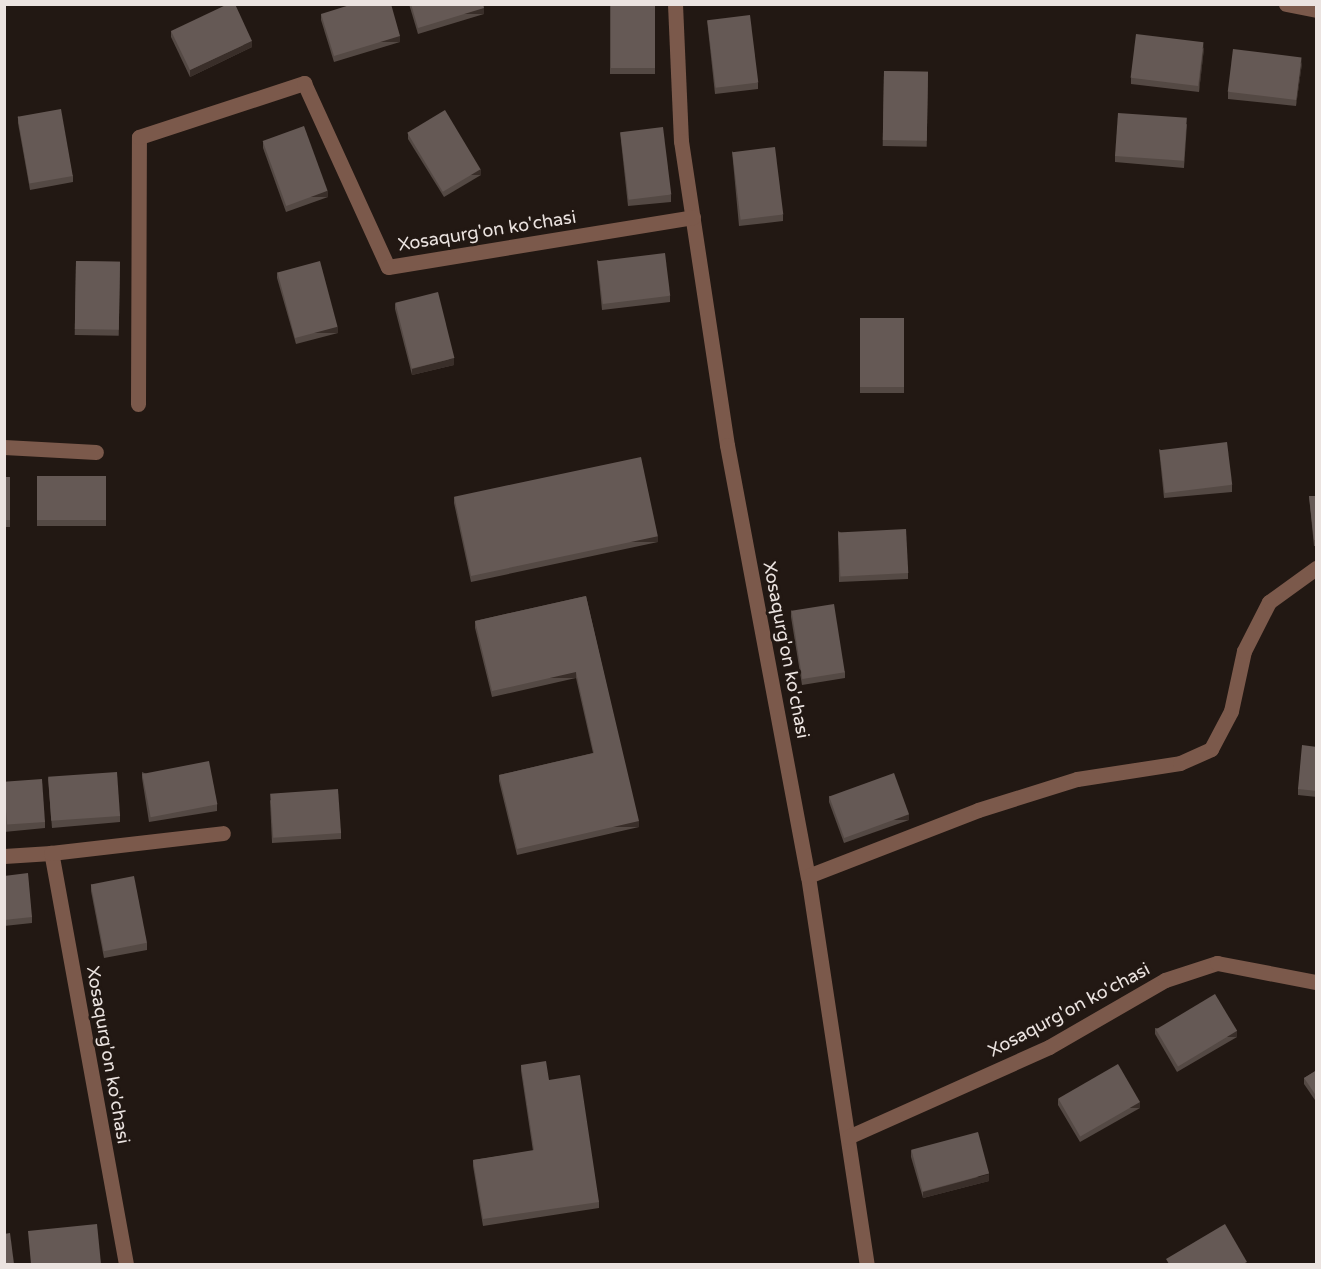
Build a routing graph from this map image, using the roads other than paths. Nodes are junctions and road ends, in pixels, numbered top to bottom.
1 (675, 4) edge
2 (1286, 4) edge
3 (1317, 10) edge
4 (693, 217) junction
5 (138, 404) dead end
6 (4, 447) edge
7 (96, 452) dead end
8 (1317, 568) edge
9 (223, 833) dead end
10 (51, 853) junction
11 (4, 856) edge
12 (808, 876) junction
13 (1317, 982) edge
14 (848, 1137) junction
15 (126, 1264) edge
16 (867, 1264) edge

1 - 4 street, Xosaqurg'on ko'chasi
2 - 3 street
4 - 5 street, Xosaqurg'on ko'chasi
4 - 12 street, Xosaqurg'on ko'chasi
6 - 7 street
8 - 12 street
9 - 10 street
10 - 11 street
10 - 15 street, Xosaqurg'on ko'chasi
12 - 14 street, Xosaqurg'on ko'chasi
13 - 14 street, Xosaqurg'on ko'chasi
14 - 16 street, Xosaqurg'on ko'chasi

